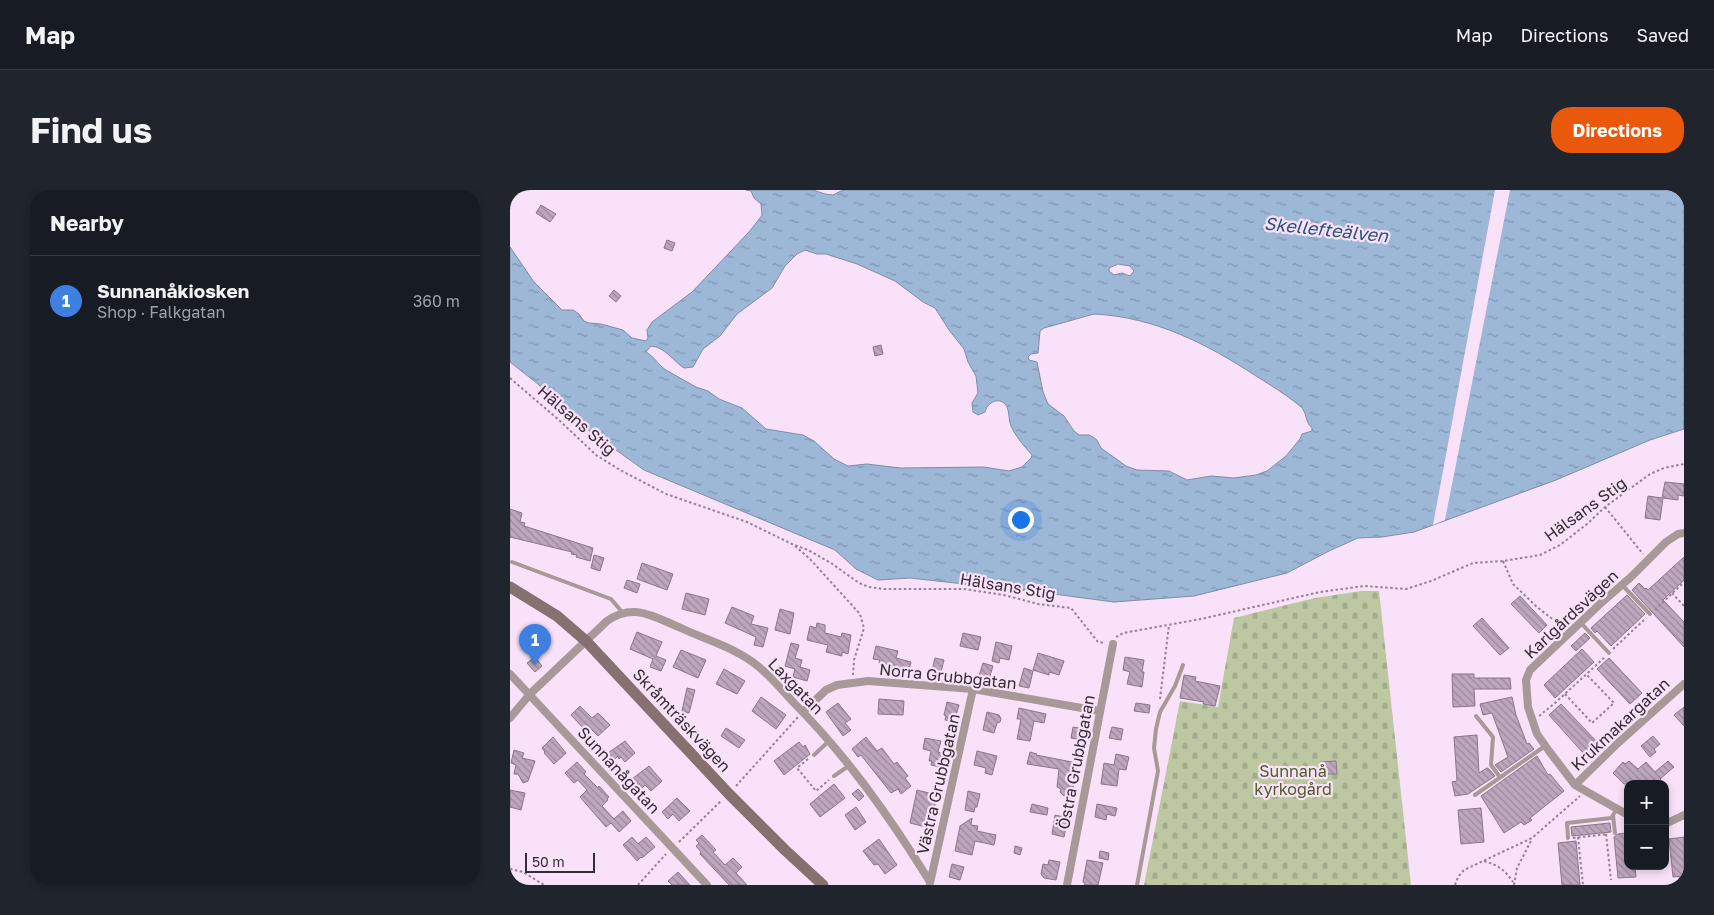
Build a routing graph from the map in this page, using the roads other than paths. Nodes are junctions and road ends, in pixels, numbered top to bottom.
1 (1684, 533) edge
2 (512, 562) dead end
3 (1622, 585) junction
4 (510, 587) edge
5 (623, 612) junction
6 (1650, 614) dead end
7 (1580, 622) junction
8 (586, 641) junction
9 (1113, 644) road end
10 (1609, 652) dead end
11 (1183, 665) dead end
12 (510, 674) edge
13 (1684, 684) edge
14 (973, 689) junction
15 (530, 694) junction
16 (1099, 711) junction
17 (803, 712) junction
18 (1476, 716) dead end
19 (510, 718) edge
20 (830, 741) junction
21 (1545, 746) junction
22 (814, 755) road end
23 (850, 765) junction
24 (834, 776) road end
25 (1500, 777) junction
26 (1575, 785) junction
27 (1475, 795) dead end
28 (1615, 812) junction
29 (1624, 815) edge
30 (1684, 815) edge
31 (1669, 822) edge
32 (1615, 833) road end
33 (1568, 838) road end
34 (930, 884) edge
35 (707, 885) edge
36 (823, 885) edge
37 (1067, 885) edge
38 (1137, 885) edge

1 - 3 street, Karlgårdsvägen
2 - 5 lane
3 - 6 lane
3 - 7 street, Karlgårdsvägen
4 - 8 main road, Skråmträskvägen
5 - 8 street
5 - 17 street, Laxgatan
7 - 10 lane
7 - 21 street, Karlgårdsvägen
8 - 15 street
8 - 36 main road, Skråmträskvägen
9 - 16 street, Östra Grubbgatan
11 - 38 lane
12 - 15 street, Sunnanågatan
13 - 26 street, Krukmakargatan
14 - 16 street, Norra Grubbgatan
14 - 17 street, Norra Grubbgatan
14 - 34 street, Västra Grubbgatan
15 - 19 street
15 - 35 street, Sunnanågatan
16 - 37 street, Östra Grubbgatan
17 - 20 street, Laxgatan
18 - 25 lane
20 - 22 lane
20 - 23 street, Laxgatan
21 - 25 lane
21 - 26 street, Karlgårdsvägen
23 - 24 lane
23 - 34 street, Laxgatan
25 - 27 lane
26 - 28 street
28 - 29 street
28 - 32 lane
28 - 33 lane
30 - 31 street

